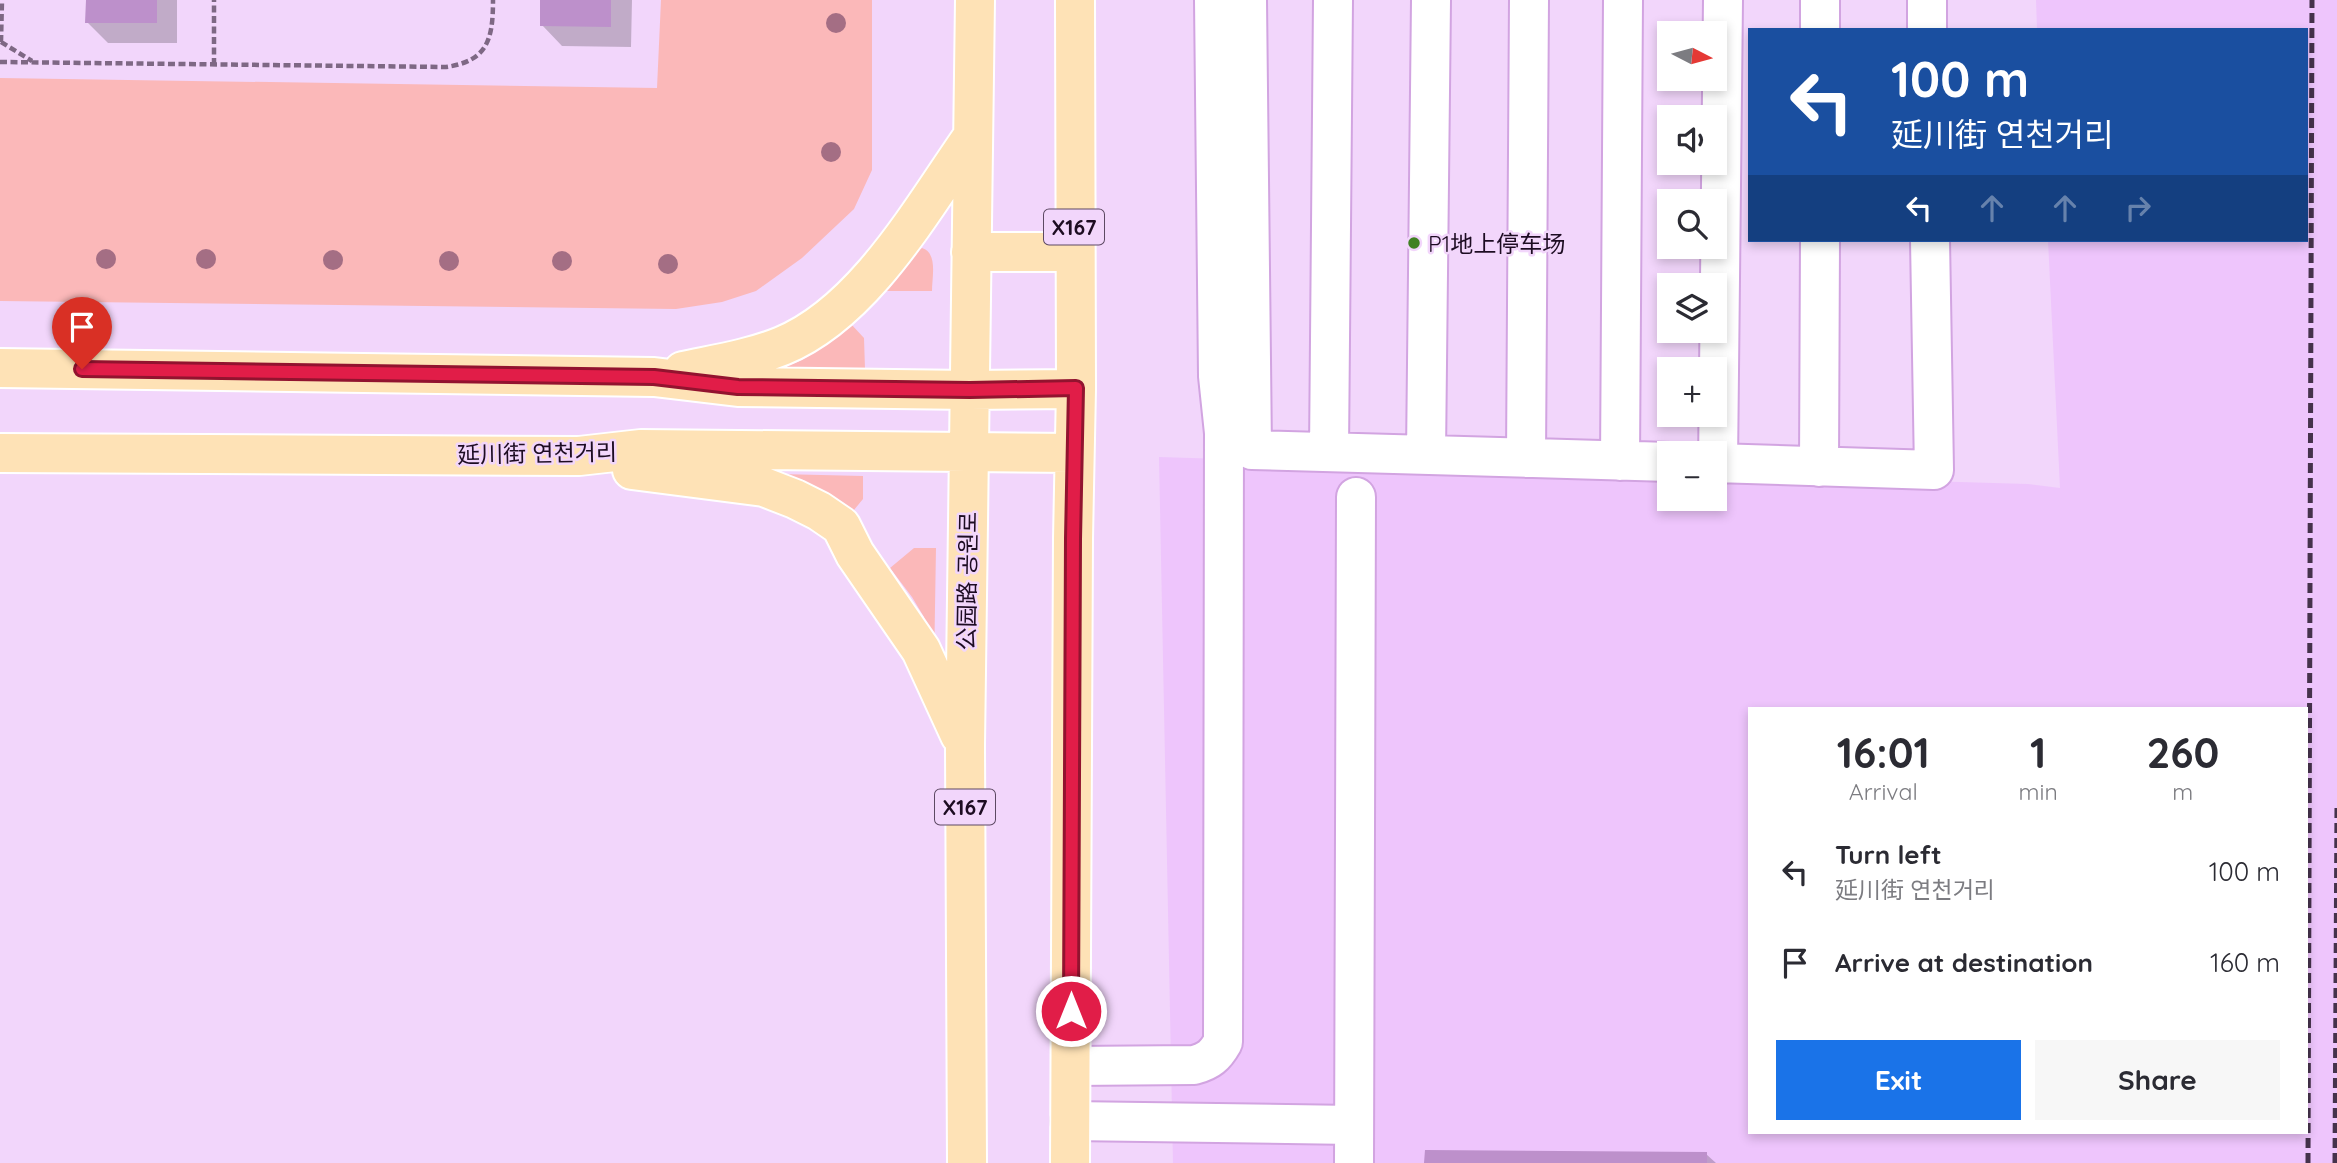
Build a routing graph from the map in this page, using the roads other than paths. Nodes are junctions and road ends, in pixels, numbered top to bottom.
1 (975, 0) edge
2 (1075, 0) edge
3 (1214, 0) edge
4 (1247, 0) edge
5 (1334, 0) edge
6 (1431, 0) edge
7 (1529, 0) edge
8 (1623, 0) edge
9 (1723, 0) edge
10 (1821, 0) edge
11 (1927, 0) edge
12 (1820, 28) edge
13 (1927, 28) edge
14 (973, 136) junction
15 (1820, 242) edge
16 (1930, 242) edge
17 (971, 252) junction
18 (1074, 252) junction
19 (0, 368) edge
20 (654, 377) junction
21 (1076, 388) junction
22 (970, 390) junction
23 (1717, 441) edge
24 (969, 452) junction
25 (1329, 452) junction
26 (0, 453) edge
27 (1074, 453) junction
28 (1426, 455) junction
29 (579, 456) junction
30 (1526, 458) junction
31 (1620, 461) junction
32 (1657, 462) edge
33 (1727, 463) edge
34 (1819, 467) junction
35 (1356, 497) dead end
36 (965, 746) junction
37 (1071, 1066) junction
38 (1070, 1121) junction
39 (1354, 1125) junction
40 (967, 1163) edge
41 (1070, 1163) edge
42 (1354, 1163) edge

1 - 14 main road, 公园路 공원로 / X167
2 - 18 main road, X167
3 - 37 lane
4 - 25 lane
5 - 25 lane
6 - 28 lane
7 - 30 lane
8 - 31 lane
9 - 23 lane
10 - 12 lane
11 - 13 lane
14 - 17 main road, 公园路 공원로 / X167
14 - 20 main road
15 - 34 lane
16 - 34 lane
17 - 18 main road
17 - 22 main road, 公园路 공원로 / X167
18 - 21 main road, X167
19 - 20 main road
20 - 22 main road
21 - 22 main road
21 - 27 main road, X167
22 - 24 main road, 公园路 공원로 / X167
24 - 27 main road, 延川街 연천거리
24 - 29 main road, 延川街 연천거리
24 - 36 main road, 公园路 공원로 / X167
25 - 28 lane
26 - 29 main road, 延川街 연천거리
27 - 37 main road, X167
28 - 30 lane
29 - 36 main road
30 - 31 lane
31 - 32 lane
33 - 34 lane
35 - 39 lane
36 - 40 main road, 公园路 공원로 / X167
37 - 38 main road, X167
38 - 39 lane
38 - 41 main road, X167
39 - 42 lane

